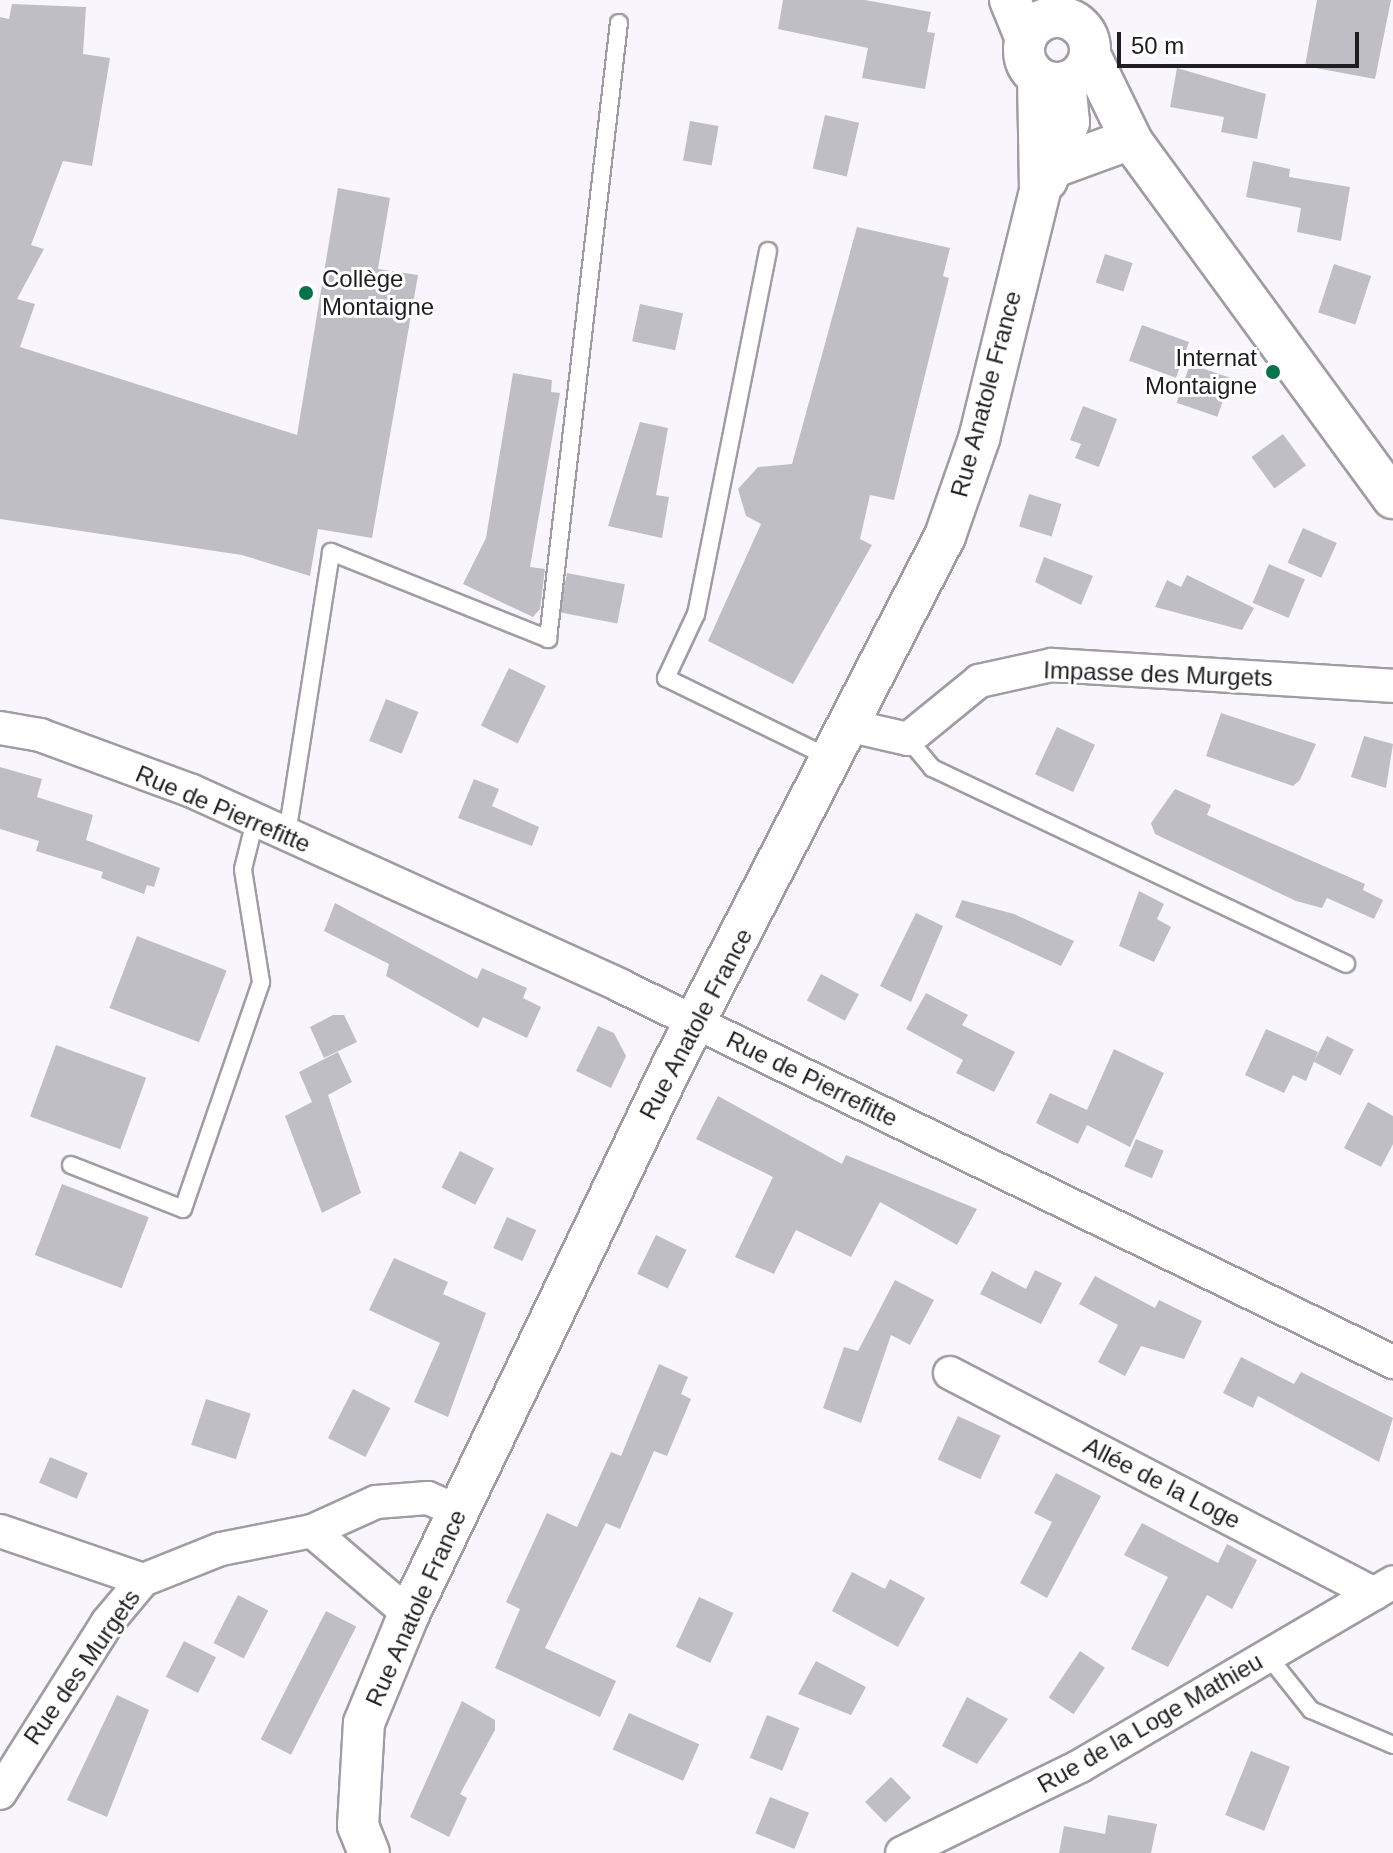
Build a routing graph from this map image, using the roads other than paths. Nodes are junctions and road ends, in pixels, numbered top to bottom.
1 (1010, 0) edge
2 (619, 23) dead end
3 (1059, 33) edge
4 (1127, 143) junction
5 (1048, 178) junction
6 (768, 251) dead end
7 (1393, 498) edge
8 (1393, 686) edge
9 (0, 728) edge
10 (908, 739) junction
11 (843, 743) junction
12 (255, 821) junction
13 (287, 834) junction
14 (1346, 964) dead end
15 (694, 1021) junction
16 (71, 1165) dead end
17 (1393, 1362) edge
18 (950, 1373) dead end
19 (459, 1512) junction
20 (0, 1531) edge
21 (312, 1531) junction
22 (143, 1580) junction
23 (1384, 1588) edge
24 (409, 1614) junction
25 (1268, 1656) junction
26 (1393, 1745) edge
27 (0, 1793) edge
28 (369, 1853) edge
29 (902, 1853) edge

1 - 3 street
2 - 13 lane
3 - 4 street
3 - 5 street, Rue Anatole France
4 - 5 street
4 - 7 street
5 - 11 street, Rue Anatole France
6 - 11 lane
8 - 10 street, Impasse des Murgets
9 - 12 street, Rue de Pierrefitte
10 - 11 street
10 - 14 lane
11 - 15 street, Rue Anatole France
12 - 13 street, Rue de Pierrefitte
12 - 16 lane
13 - 15 street, Rue de Pierrefitte
15 - 17 street, Rue de Pierrefitte
15 - 19 street, Rue Anatole France
18 - 23 street, Allée de la Loge
19 - 21 street, Rue des Murgets
19 - 24 street, Rue Anatole France
20 - 22 street
21 - 22 street, Rue des Murgets
21 - 24 street
22 - 27 street, Rue des Murgets
23 - 25 street, Rue de la Loge Mathieu
24 - 28 street, Rue Anatole France
25 - 26 lane
25 - 29 street, Rue de la Loge Mathieu

